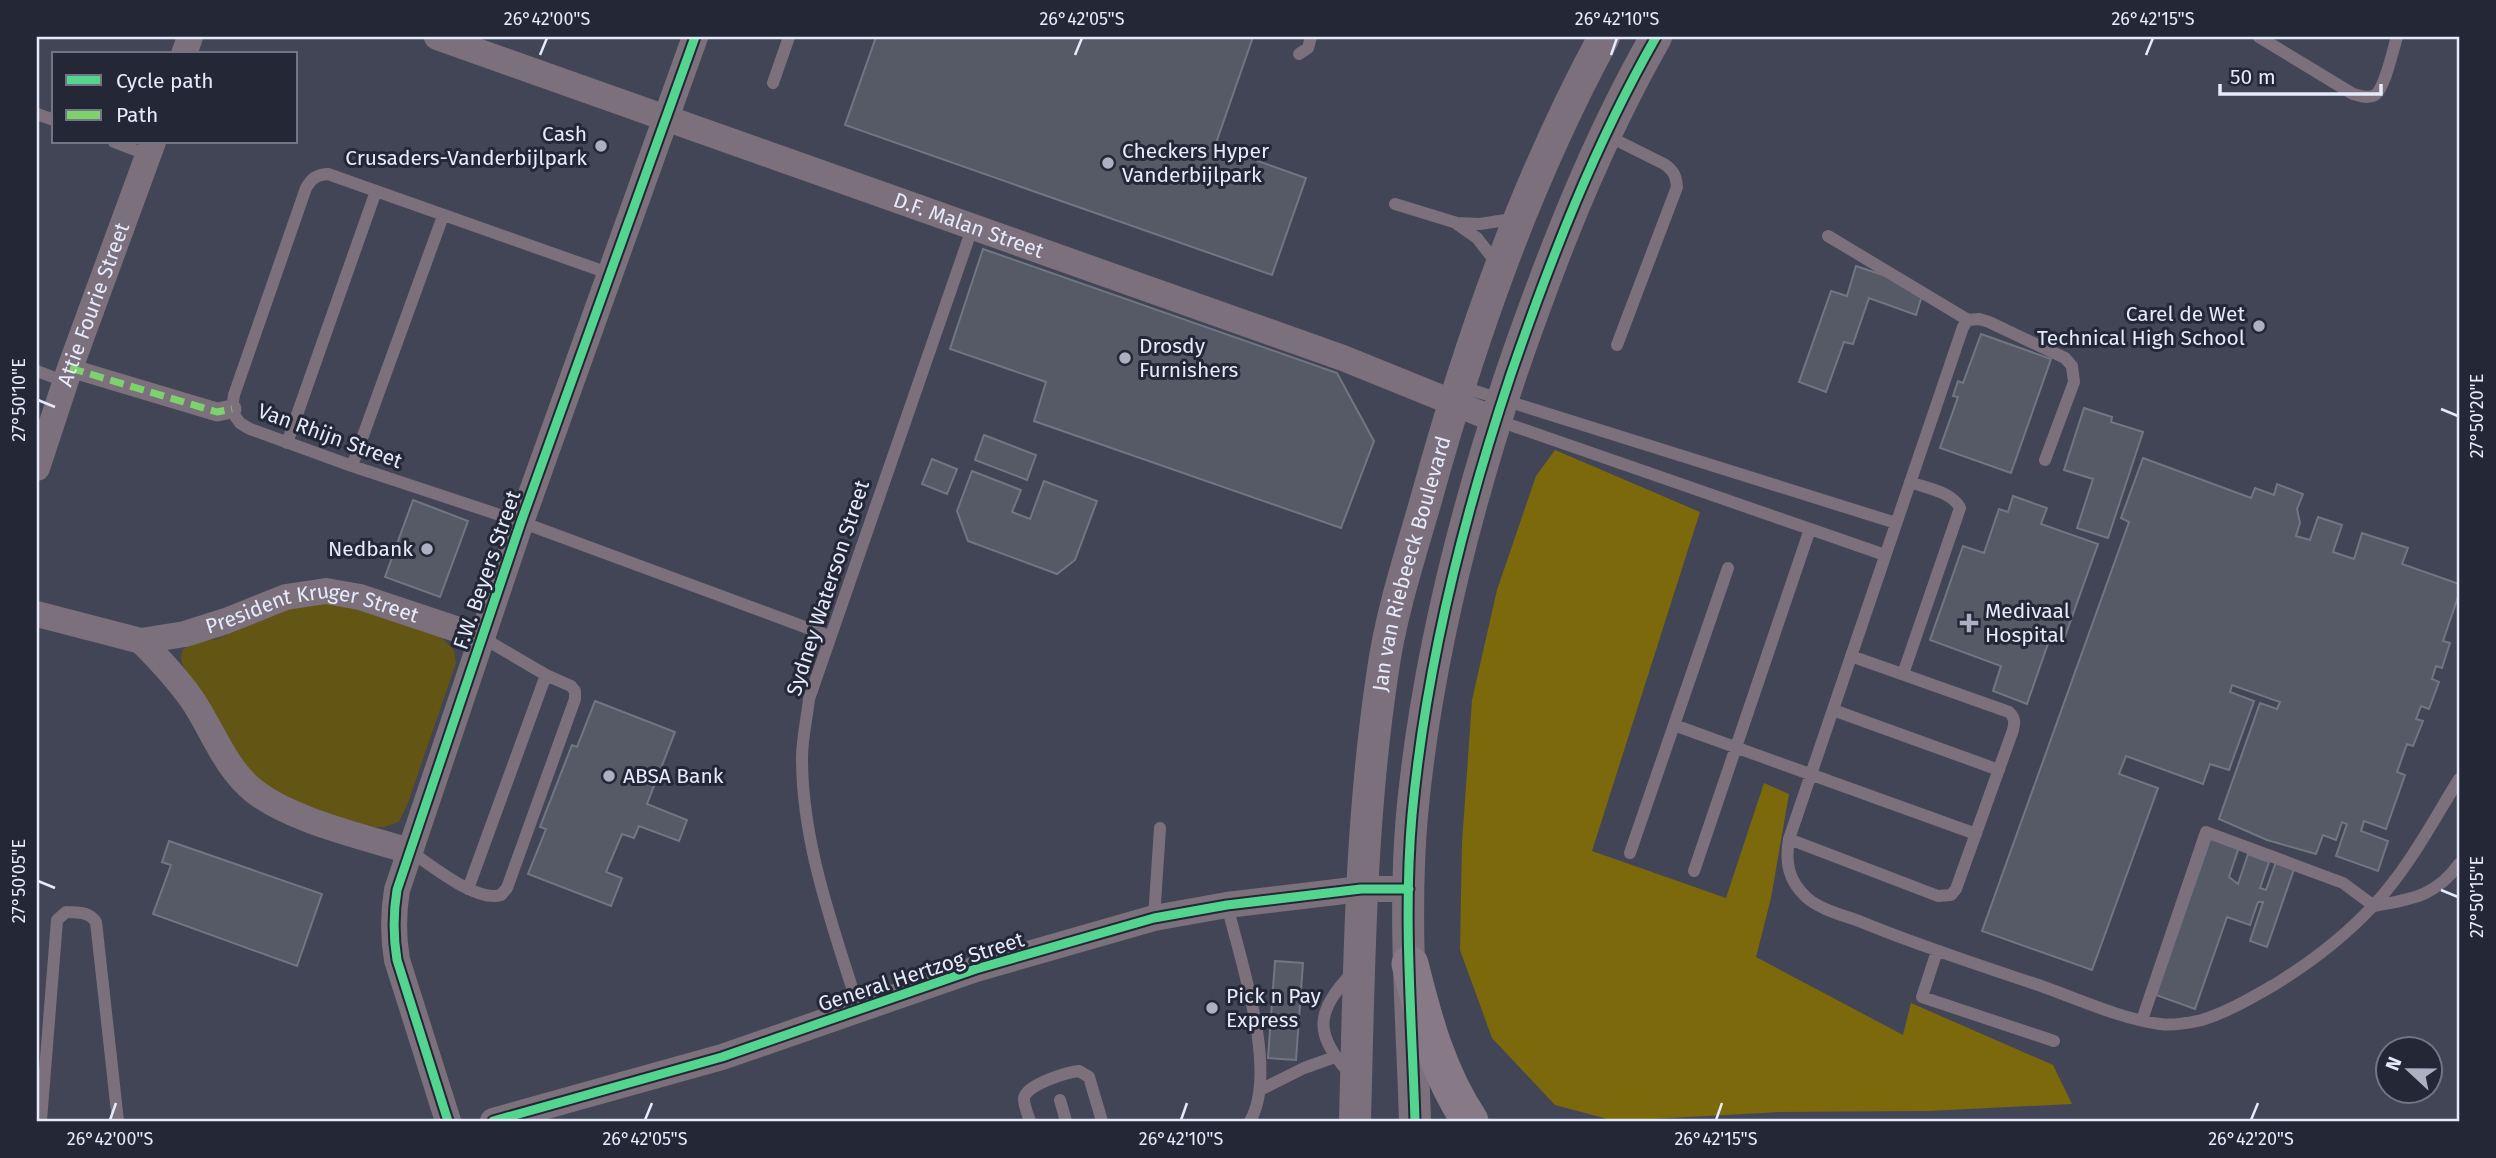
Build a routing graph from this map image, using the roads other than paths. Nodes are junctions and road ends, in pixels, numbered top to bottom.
1 (437, 37) edge
2 (695, 37) edge
3 (789, 37) edge
4 (1311, 37) edge
5 (1604, 37) edge
6 (1656, 37) edge
7 (2259, 37) edge
8 (2397, 37) edge
9 (1299, 54) dead end
10 (773, 83) dead end
11 (666, 118) junction
12 (1605, 135) junction
13 (126, 144) edge
14 (150, 148) edge
15 (376, 191) junction
16 (1395, 204) dead end
17 (443, 216) junction
18 (1518, 217) junction
19 (1457, 223) junction
20 (973, 226) junction
21 (1828, 236) dead end
22 (1500, 268) junction
23 (608, 273) junction
24 (1968, 320) junction
25 (1617, 345) dead end
26 (37, 371) edge
27 (68, 375) junction
28 (1456, 394) junction
29 (232, 409) junction
30 (1500, 410) junction
31 (287, 443) junction
32 (2045, 460) dead end
33 (352, 466) junction
34 (37, 468) edge
35 (1910, 482) junction
36 (521, 522) junction
37 (1896, 523) junction
38 (1810, 529) junction
39 (1885, 555) junction
40 (1728, 568) dead end
41 (37, 614) edge
42 (829, 636) junction
43 (483, 638) junction
44 (141, 641) junction
45 (1851, 656) junction
46 (1903, 674) junction
47 (545, 675) junction
48 (1833, 710) junction
49 (1674, 726) junction
50 (1736, 747) junction
51 (1999, 770) junction
52 (1811, 773) junction
53 (2459, 779) edge
54 (1160, 828) dead end
55 (1976, 834) junction
56 (1789, 839) junction
57 (409, 851) junction
58 (1630, 853) dead end
59 (2459, 864) edge
60 (1694, 871) dead end
61 (468, 889) junction
62 (1361, 889) junction
63 (1409, 889) junction
64 (1227, 905) junction
65 (2374, 906) junction
66 (1153, 918) junction
67 (1937, 951) junction
68 (1410, 964) junction
69 (1359, 966) junction
70 (859, 1011) junction
71 (2142, 1020) junction
72 (2054, 1041) dead end
73 (1335, 1057) junction
74 (1356, 1081) junction
75 (1260, 1090) junction
76 (1060, 1100) dead end
77 (41, 1121) edge
78 (118, 1121) edge
79 (447, 1121) edge
80 (493, 1121) edge
81 (1030, 1121) edge
82 (1066, 1121) edge
83 (1102, 1121) edge
84 (1250, 1121) edge
85 (1355, 1121) edge
86 (1415, 1121) edge
87 (1470, 1121) edge

1 - 11 street, D.F. Malan Street
2 - 11 street, F.W. Beyers Street
3 - 10 lane
4 - 9 lane
5 - 18 street, Jan van Riebeeck Boulevard
6 - 12 street, Jan van Riebeeck Boulevard
7 - 8 lane
11 - 20 street, D.F. Malan Street
11 - 23 street, F.W. Beyers Street
12 - 25 lane
12 - 30 street, Jan van Riebeeck Boulevard
13 - 14 lane
14 - 27 street, Attie Fourie Street
15 - 17 lane, Van Rhijn Street
15 - 29 lane, Van Rhijn Street
15 - 31 lane
16 - 19 lane
17 - 23 lane, Van Rhijn Street
17 - 33 lane
18 - 19 lane
18 - 22 street, Jan van Riebeeck Boulevard
19 - 22 lane
20 - 28 street, D.F. Malan Street
20 - 42 lane, Sydney Waterson Street
21 - 24 lane
22 - 28 street, Jan van Riebeeck Boulevard
23 - 36 street, F.W. Beyers Street
24 - 32 lane
24 - 35 lane
26 - 27 lane
27 - 29 street
27 - 34 street, Attie Fourie Street
28 - 30 street, D.F. Malan Street
28 - 62 street, Jan van Riebeeck Boulevard
29 - 31 lane, Van Rhijn Street
30 - 37 lane
30 - 38 lane
30 - 63 street, Jan van Riebeeck Boulevard
31 - 33 lane, Van Rhijn Street
33 - 36 lane, Van Rhijn Street
35 - 37 lane
35 - 46 lane
36 - 42 lane, Van Rhijn Street
36 - 43 street, F.W. Beyers Street
37 - 39 lane
38 - 39 lane
38 - 50 lane
39 - 45 lane
40 - 49 lane
41 - 44 street, President Kruger Street
42 - 70 lane, Sydney Waterson Street
43 - 44 street, President Kruger Street
43 - 47 lane
43 - 57 street, F.W. Beyers Street
44 - 57 street
45 - 46 lane
45 - 48 lane
46 - 51 lane
47 - 61 lane
47 - 61 lane
48 - 51 lane
48 - 52 lane
49 - 50 lane
49 - 58 lane
50 - 52 lane
50 - 60 lane
51 - 55 lane
52 - 55 lane
52 - 56 lane
53 - 65 lane
54 - 66 lane
55 - 56 lane
56 - 67 lane
57 - 61 lane
57 - 79 street, F.W. Beyers Street
59 - 65 lane
62 - 63 street, General Hertzog Street
62 - 64 street, General Hertzog Street
62 - 69 street, Jan van Riebeeck Boulevard
63 - 68 street, Jan van Riebeeck Boulevard
64 - 66 street, General Hertzog Street
64 - 75 lane
65 - 71 lane
65 - 71 lane
66 - 70 street, General Hertzog Street
67 - 71 lane
67 - 72 lane
68 - 86 street, Jan van Riebeeck Boulevard
68 - 87 main road
69 - 73 lane
69 - 74 street, Jan van Riebeeck Boulevard
70 - 80 street, General Hertzog Street
73 - 74 lane
73 - 75 lane
74 - 85 street, Jan van Riebeeck Boulevard
75 - 84 lane
76 - 82 lane
77 - 78 lane
81 - 83 lane

